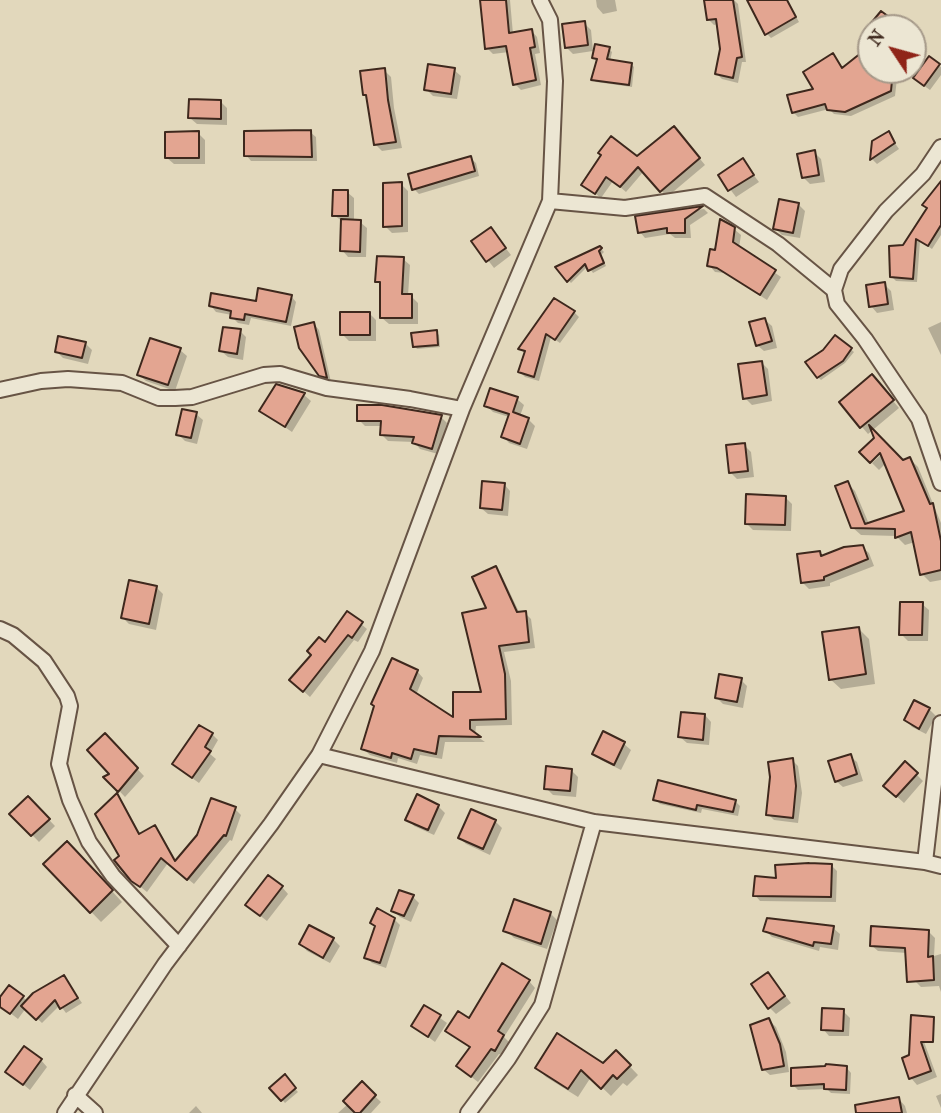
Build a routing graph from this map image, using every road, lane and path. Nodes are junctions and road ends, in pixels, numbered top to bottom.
1 (540, 0) edge
2 (941, 146) edge
3 (550, 201) junction
4 (834, 290) junction
5 (0, 390) edge
6 (462, 409) junction
7 (941, 483) edge
8 (0, 629) edge
9 (941, 723) edge
10 (319, 755) junction
11 (594, 822) junction
12 (925, 862) junction
13 (941, 866) edge
14 (179, 946) junction
15 (75, 1095) junction
16 (65, 1113) edge
17 (95, 1113) edge
18 (468, 1113) edge

1 - 3 street
2 - 4 street
3 - 4 street
3 - 6 street
4 - 7 street
5 - 6 street
6 - 10 street
8 - 14 street
9 - 12 street
10 - 11 street
10 - 14 street
11 - 12 street
11 - 18 street
12 - 13 street
14 - 15 street
15 - 16 street
15 - 17 street

